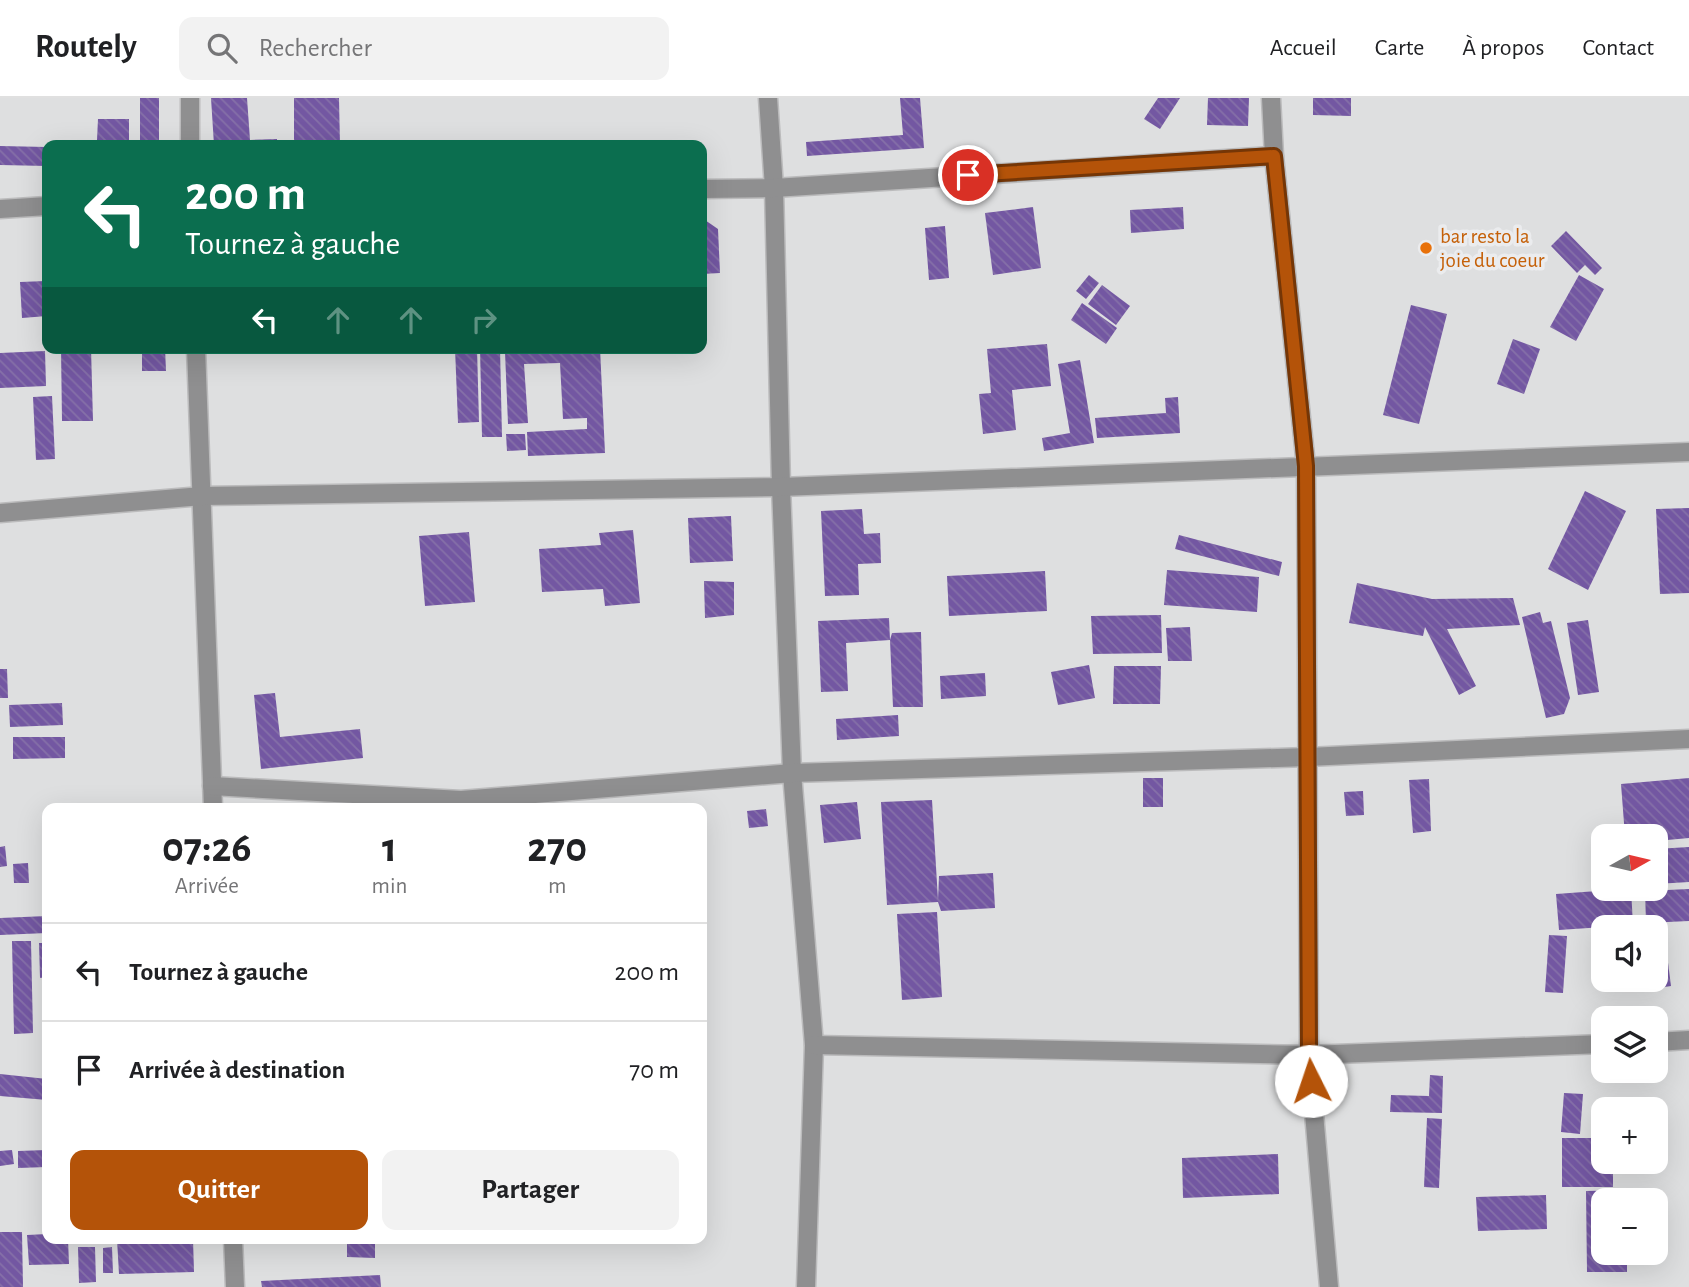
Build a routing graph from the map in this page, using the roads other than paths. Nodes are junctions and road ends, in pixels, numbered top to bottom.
1 (190, 98) edge
2 (768, 98) edge
3 (1271, 98) edge
4 (190, 140) edge
5 (1274, 156) junction
6 (774, 188) junction
7 (707, 189) edge
8 (42, 206) edge
9 (0, 209) edge
10 (196, 354) edge
11 (1689, 452) edge
12 (1306, 466) junction
13 (781, 487) junction
14 (202, 496) junction
15 (0, 513) edge
16 (1689, 739) edge
17 (1308, 757) junction
18 (792, 773) junction
19 (212, 786) junction
20 (213, 803) edge
21 (1689, 1040) edge
22 (1668, 1041) edge
23 (1591, 1044) edge
24 (814, 1045) junction
25 (1309, 1055) junction
26 (233, 1244) edge
27 (235, 1287) edge
28 (806, 1287) edge
29 (1329, 1287) edge

1 - 4 street
2 - 6 street
3 - 5 street
5 - 6 street
5 - 12 street
6 - 7 street
6 - 13 street
8 - 9 street
10 - 14 street
11 - 12 street
12 - 13 street
12 - 17 street
13 - 14 street
13 - 18 street
14 - 15 street
14 - 19 street
16 - 17 street
17 - 18 street
17 - 25 street
18 - 19 street
18 - 24 street
19 - 20 street
21 - 22 street
23 - 25 street
24 - 25 street
24 - 28 street
25 - 29 street
26 - 27 street

